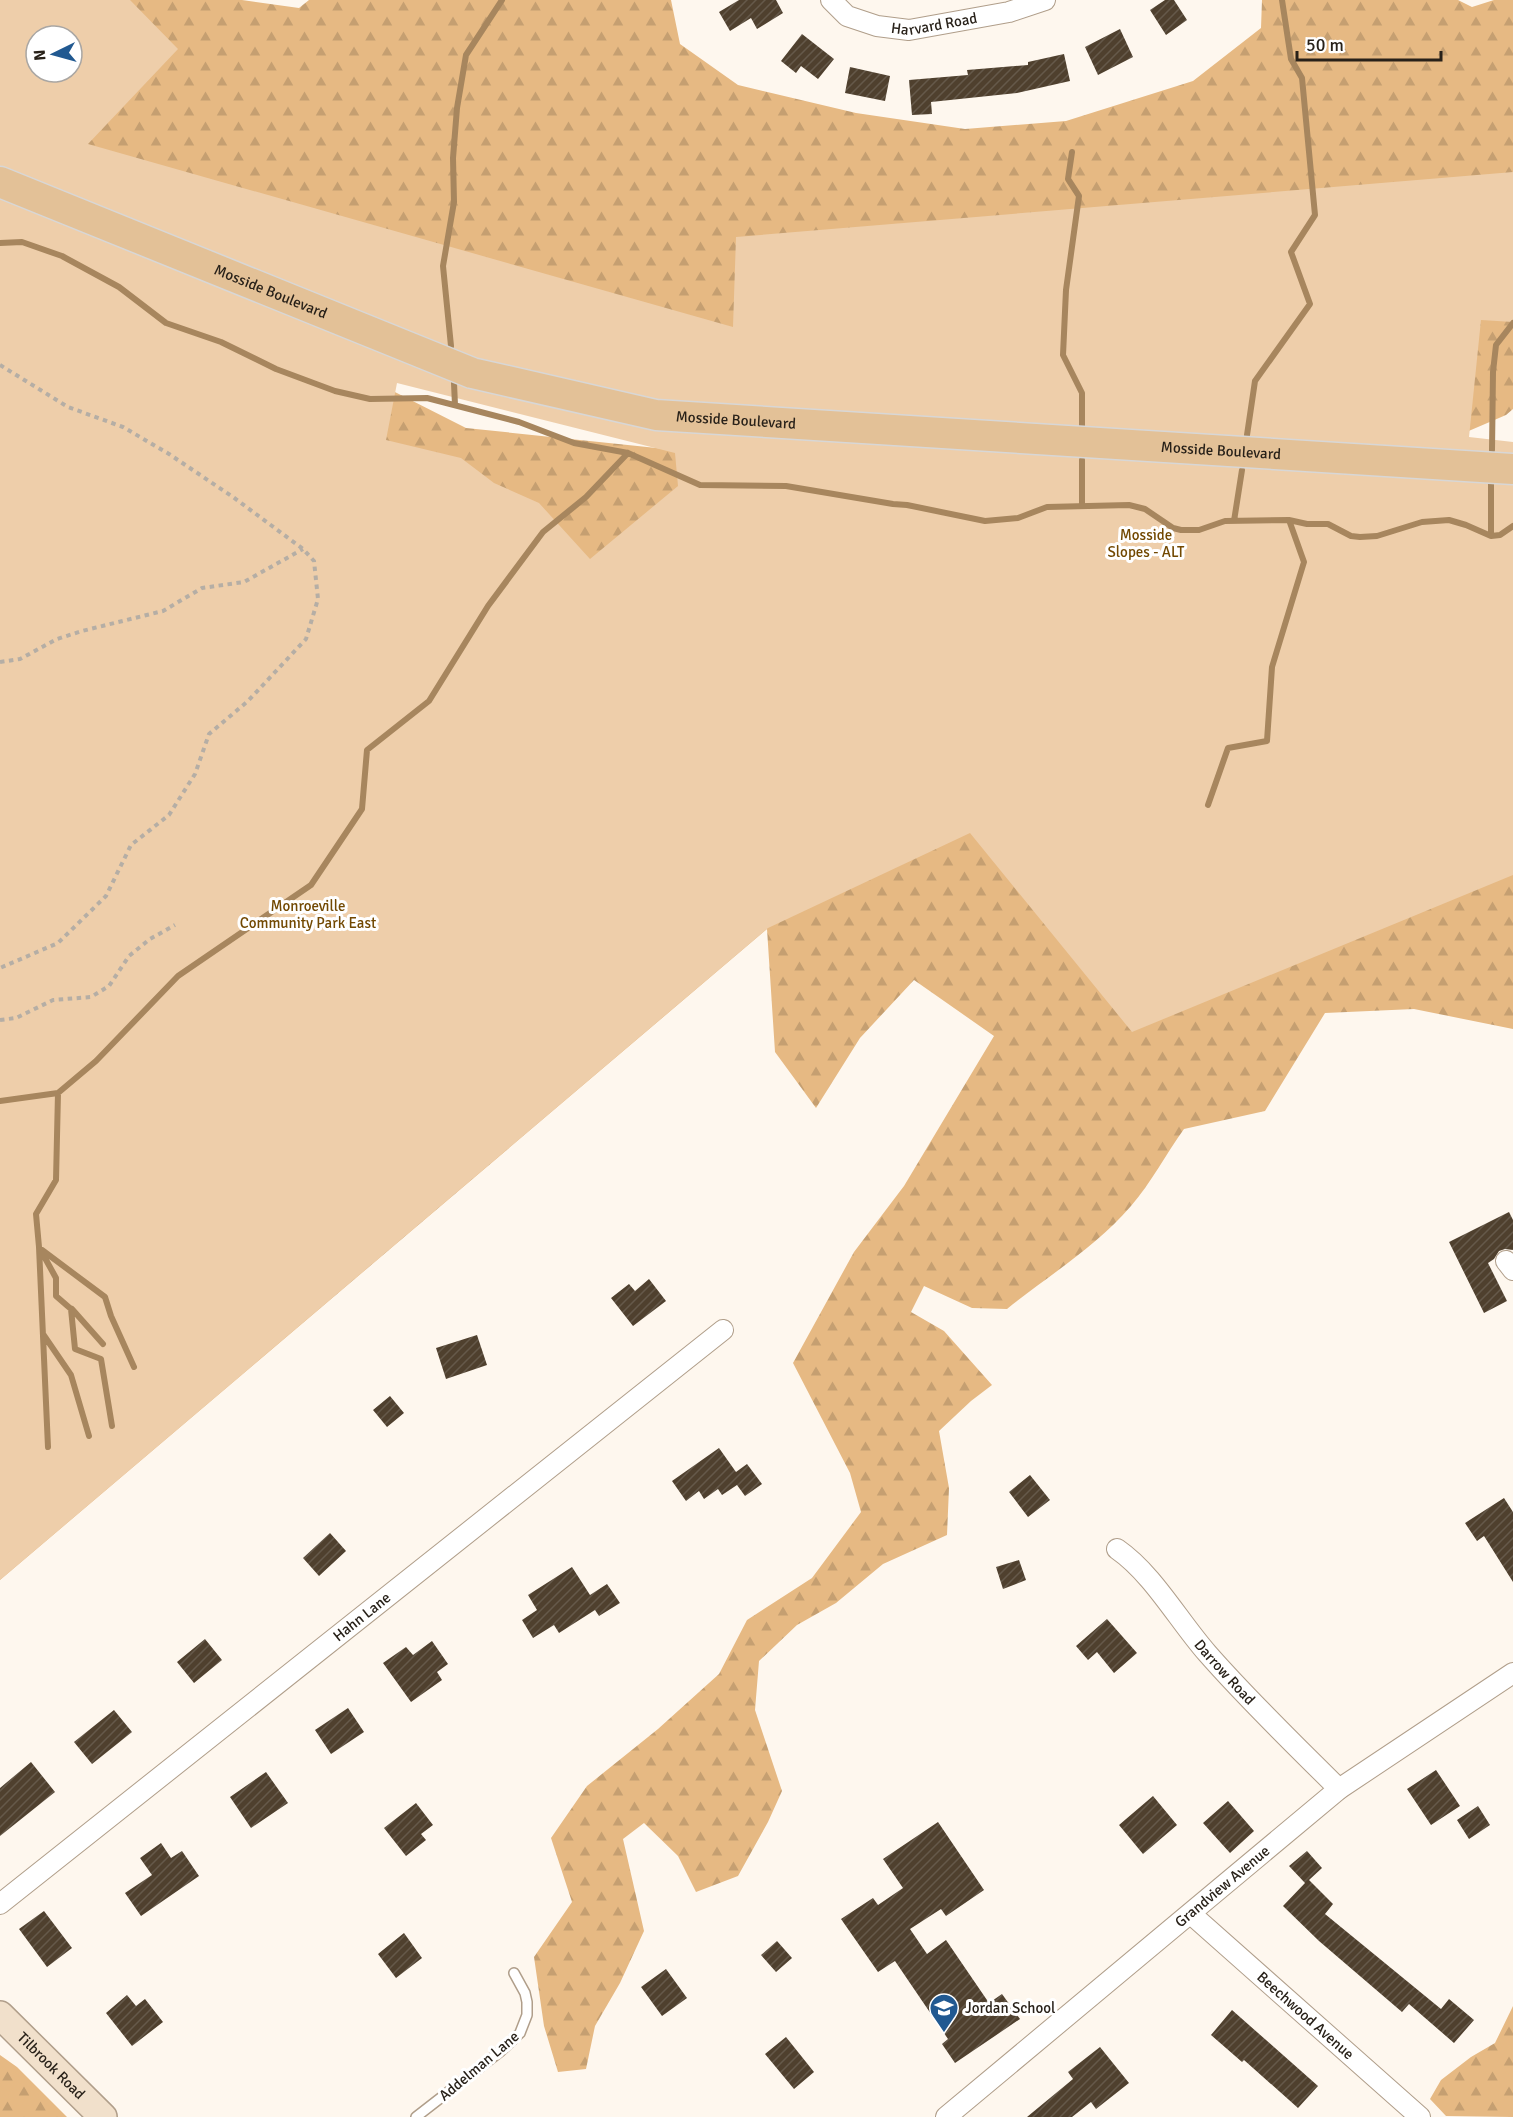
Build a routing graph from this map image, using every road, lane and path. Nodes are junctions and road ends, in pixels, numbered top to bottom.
1 (831, 0) edge
2 (1045, 0) edge
3 (0, 182) edge
4 (0, 365) edge
5 (1513, 469) edge
6 (303, 549) junction
7 (0, 662) edge
8 (175, 925) dead end
9 (0, 968) edge
10 (0, 1020) edge
11 (723, 1330) dead end
12 (1117, 1549) dead end
13 (1513, 1673) edge
14 (1339, 1789) junction
15 (0, 1904) edge
16 (1191, 1914) junction
17 (514, 1973) dead end
18 (0, 2015) edge
19 (103, 2117) edge
20 (416, 2117) edge
21 (946, 2117) edge
22 (1420, 2117) edge

1 - 2 street, Harvard Road
3 - 5 main road, Mosside Boulevard
4 - 6 path
6 - 7 path
6 - 9 path
8 - 10 path
11 - 15 street, Hahn Lane
12 - 14 street, Darrow Road
13 - 14 street, Grandview Avenue
14 - 16 street, Grandview Avenue
16 - 21 street, Grandview Avenue
16 - 22 street, Beechwood Avenue
17 - 20 lane, Addelman Lane
18 - 19 street, Tilbrook Road

